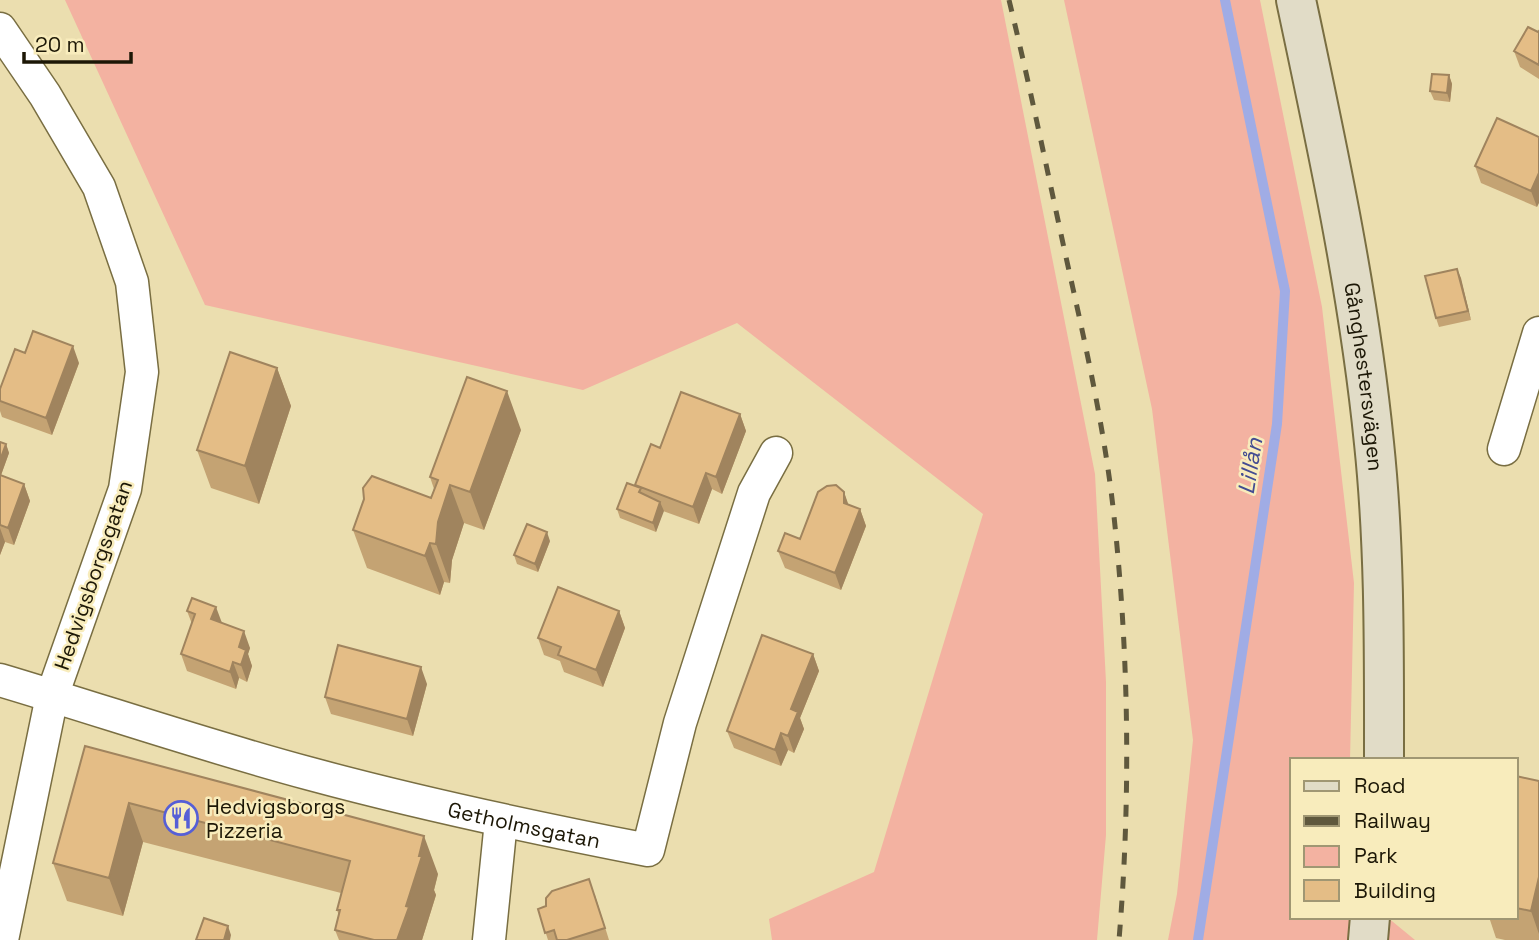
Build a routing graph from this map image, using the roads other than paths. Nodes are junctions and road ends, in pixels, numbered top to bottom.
1 (1296, 0) edge
2 (0, 29) edge
3 (1539, 333) edge
4 (1504, 449) dead end
5 (776, 453) dead end
6 (0, 680) edge
7 (52, 696) junction
8 (1384, 758) edge
9 (501, 821) junction
10 (1370, 919) edge
11 (2, 940) edge
12 (489, 940) edge
13 (1368, 940) edge

1 - 8 street, Gånghestersvägen
2 - 7 street, Hedvigsborgsgatan
3 - 4 street
5 - 9 street, Getholmsgatan
6 - 7 street, Getholmsgatan
7 - 9 street, Getholmsgatan
7 - 11 street, Hedvigsborgsgatan
9 - 12 street
10 - 13 street

